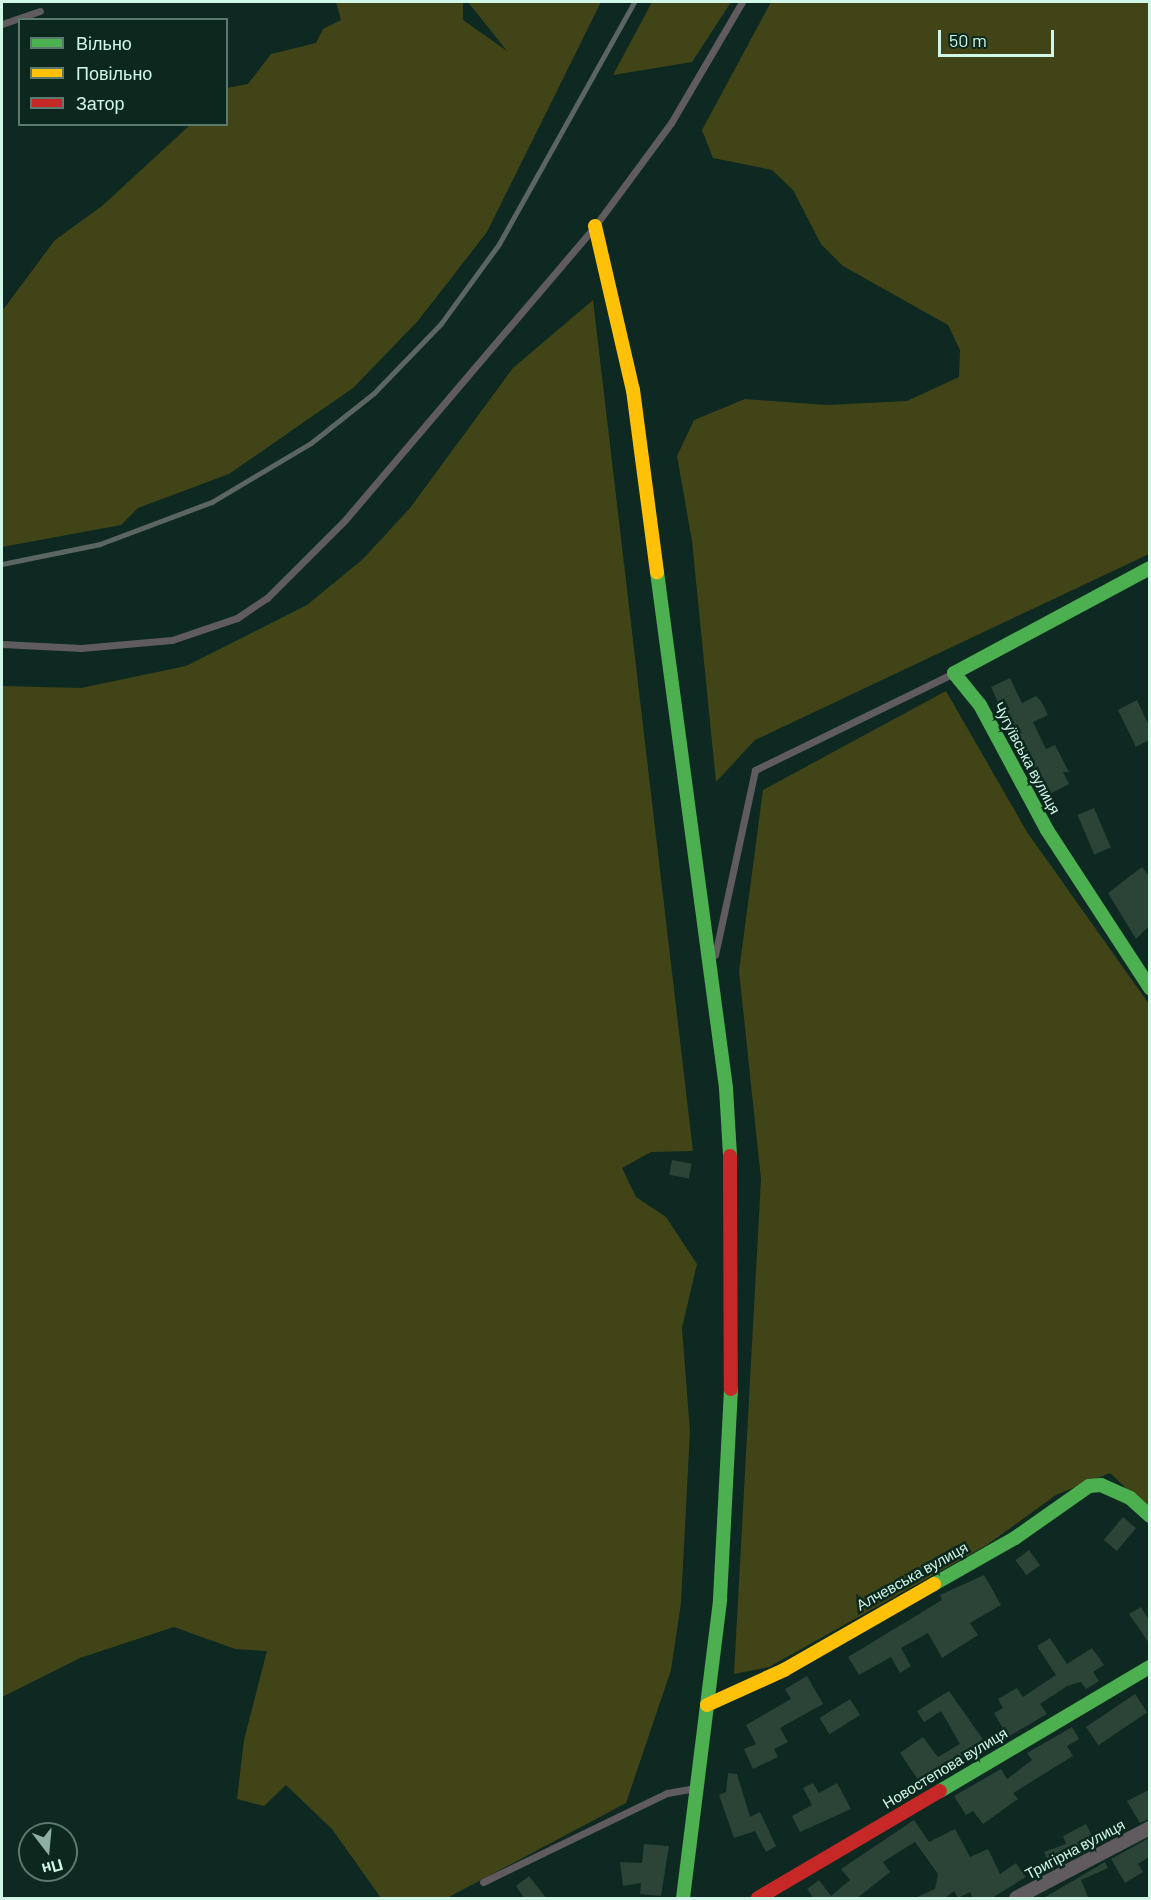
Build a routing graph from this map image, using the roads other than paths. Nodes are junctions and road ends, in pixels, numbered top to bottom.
1 (742, 2) edge
2 (40, 11) dead end
3 (20, 18) edge
4 (18, 19) edge
5 (2, 24) edge
6 (595, 226) junction
7 (1149, 568) edge
8 (2, 644) edge
9 (954, 673) junction
10 (711, 969) junction
11 (1149, 988) edge
12 (1149, 1516) edge
13 (1149, 1667) edge
14 (707, 1705) junction
15 (698, 1788) junction
16 (1149, 1828) edge
17 (483, 1882) dead end
18 (683, 1899) edge
19 (758, 1899) edge
20 (1016, 1899) edge

1 - 6 lane
2 - 3 lane
4 - 5 lane
6 - 8 lane
6 - 10 street
7 - 9 street
9 - 10 lane
9 - 11 street, Чугуївська вулиця
10 - 14 street
12 - 14 street, Алчевська вулиця
13 - 19 street, Новостепова вулиця
14 - 15 street
15 - 17 lane
15 - 18 street
16 - 20 street, Тригірна вулиця

